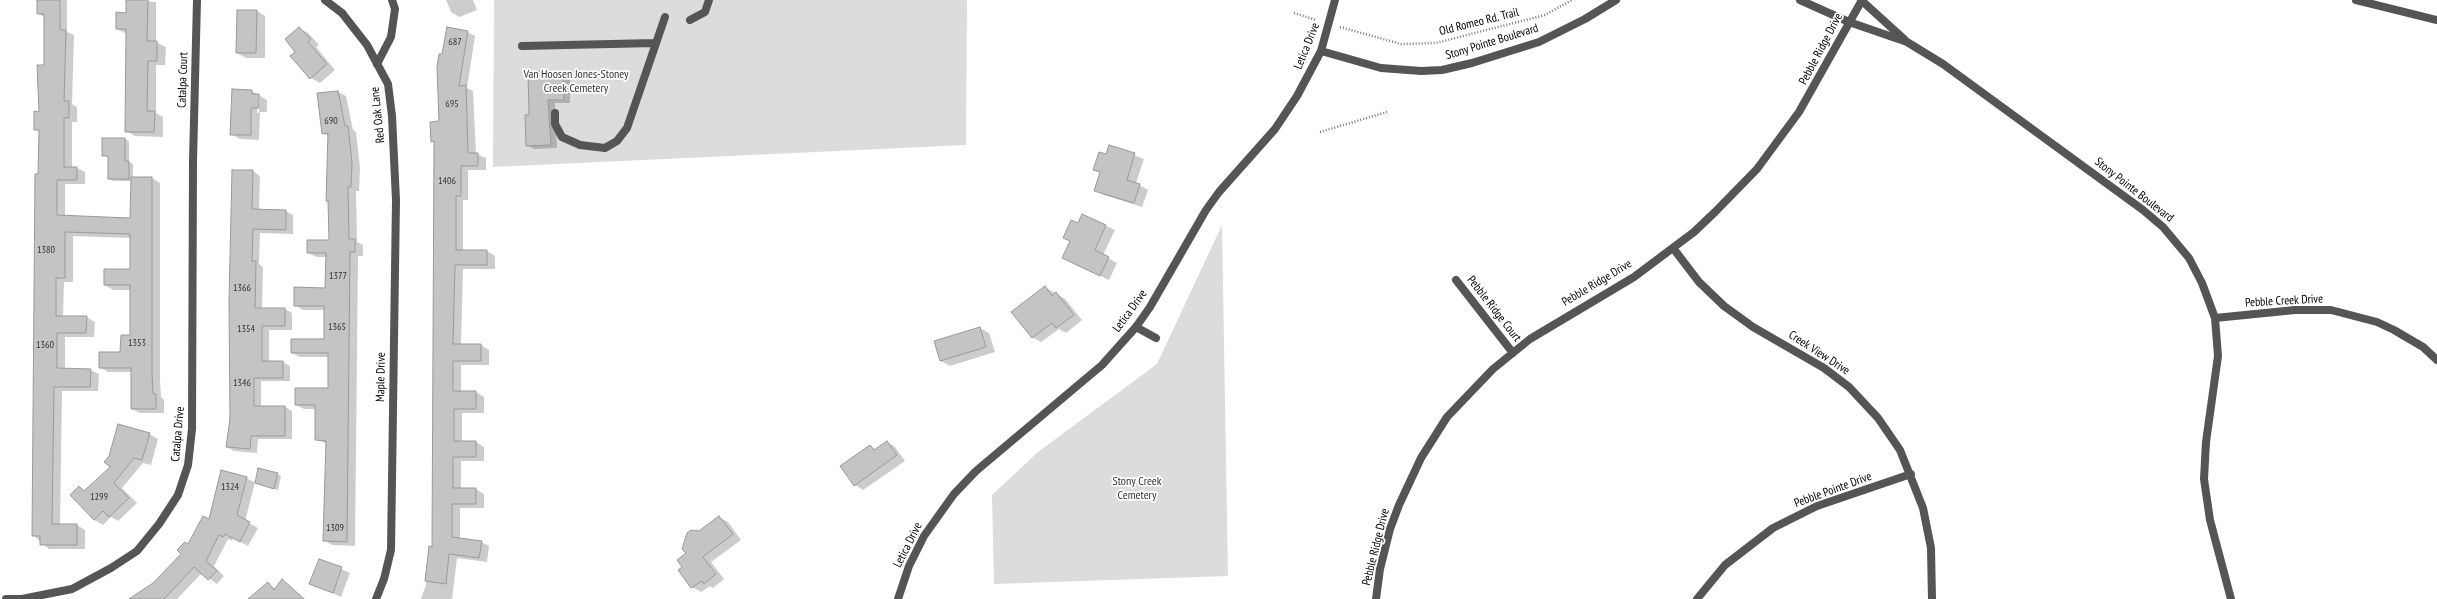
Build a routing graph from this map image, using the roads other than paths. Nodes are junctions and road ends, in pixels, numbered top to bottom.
1 (197, 0) edge
2 (325, 0) edge
3 (392, 0) edge
4 (709, 0) edge
5 (1335, 0) edge
6 (1616, 0) edge
7 (1800, 0) edge
8 (1861, 0) edge
9 (2356, 0) edge
10 (665, 17) dead end
11 (690, 20) dead end
12 (2437, 20) edge
13 (1849, 22) junction
14 (1907, 42) junction
15 (655, 43) junction
16 (522, 46) dead end
17 (1320, 51) junction
18 (377, 64) junction
19 (555, 113) dead end
20 (394, 154) joint
21 (193, 161) joint
22 (1673, 248) junction
23 (1456, 280) dead end
24 (2215, 318) junction
25 (1136, 327) junction
26 (1156, 338) dead end
27 (1513, 353) junction
28 (2437, 360) edge
29 (1911, 474) junction
30 (6, 599) edge
31 (376, 599) edge
32 (898, 599) edge
33 (1376, 599) edge
34 (1697, 599) edge
35 (1932, 599) edge
36 (2231, 599) edge

1 - 21 street, Catalpa Court
2 - 18 street, Red Oak Lane
3 - 18 street
4 - 11 street
5 - 17 street, Letica Drive
6 - 17 street, Stony Pointe Boulevard
7 - 13 street, Stony Pointe Boulevard
8 - 13 street, Pebble Ridge Drive
8 - 14 street, Stony Pointe Boulevard
9 - 12 street
10 - 15 street
13 - 14 street, Stony Pointe Boulevard
13 - 22 street, Pebble Ridge Drive
14 - 24 street, Stony Pointe Boulevard
15 - 16 street
15 - 19 street
17 - 25 street, Letica Drive
18 - 20 street, Red Oak Lane
20 - 31 street, Maple Drive
21 - 30 street, Catalpa Drive
22 - 27 street, Pebble Ridge Drive
22 - 29 street, Creek View Drive
23 - 27 street, Pebble Ridge Court
24 - 28 street, Pebble Creek Drive
24 - 36 street, Stony Pointe Boulevard
25 - 26 street
25 - 32 street, Letica Drive
27 - 33 street, Pebble Ridge Drive
29 - 34 street, Pebble Pointe Drive
29 - 35 street, Creek View Drive

